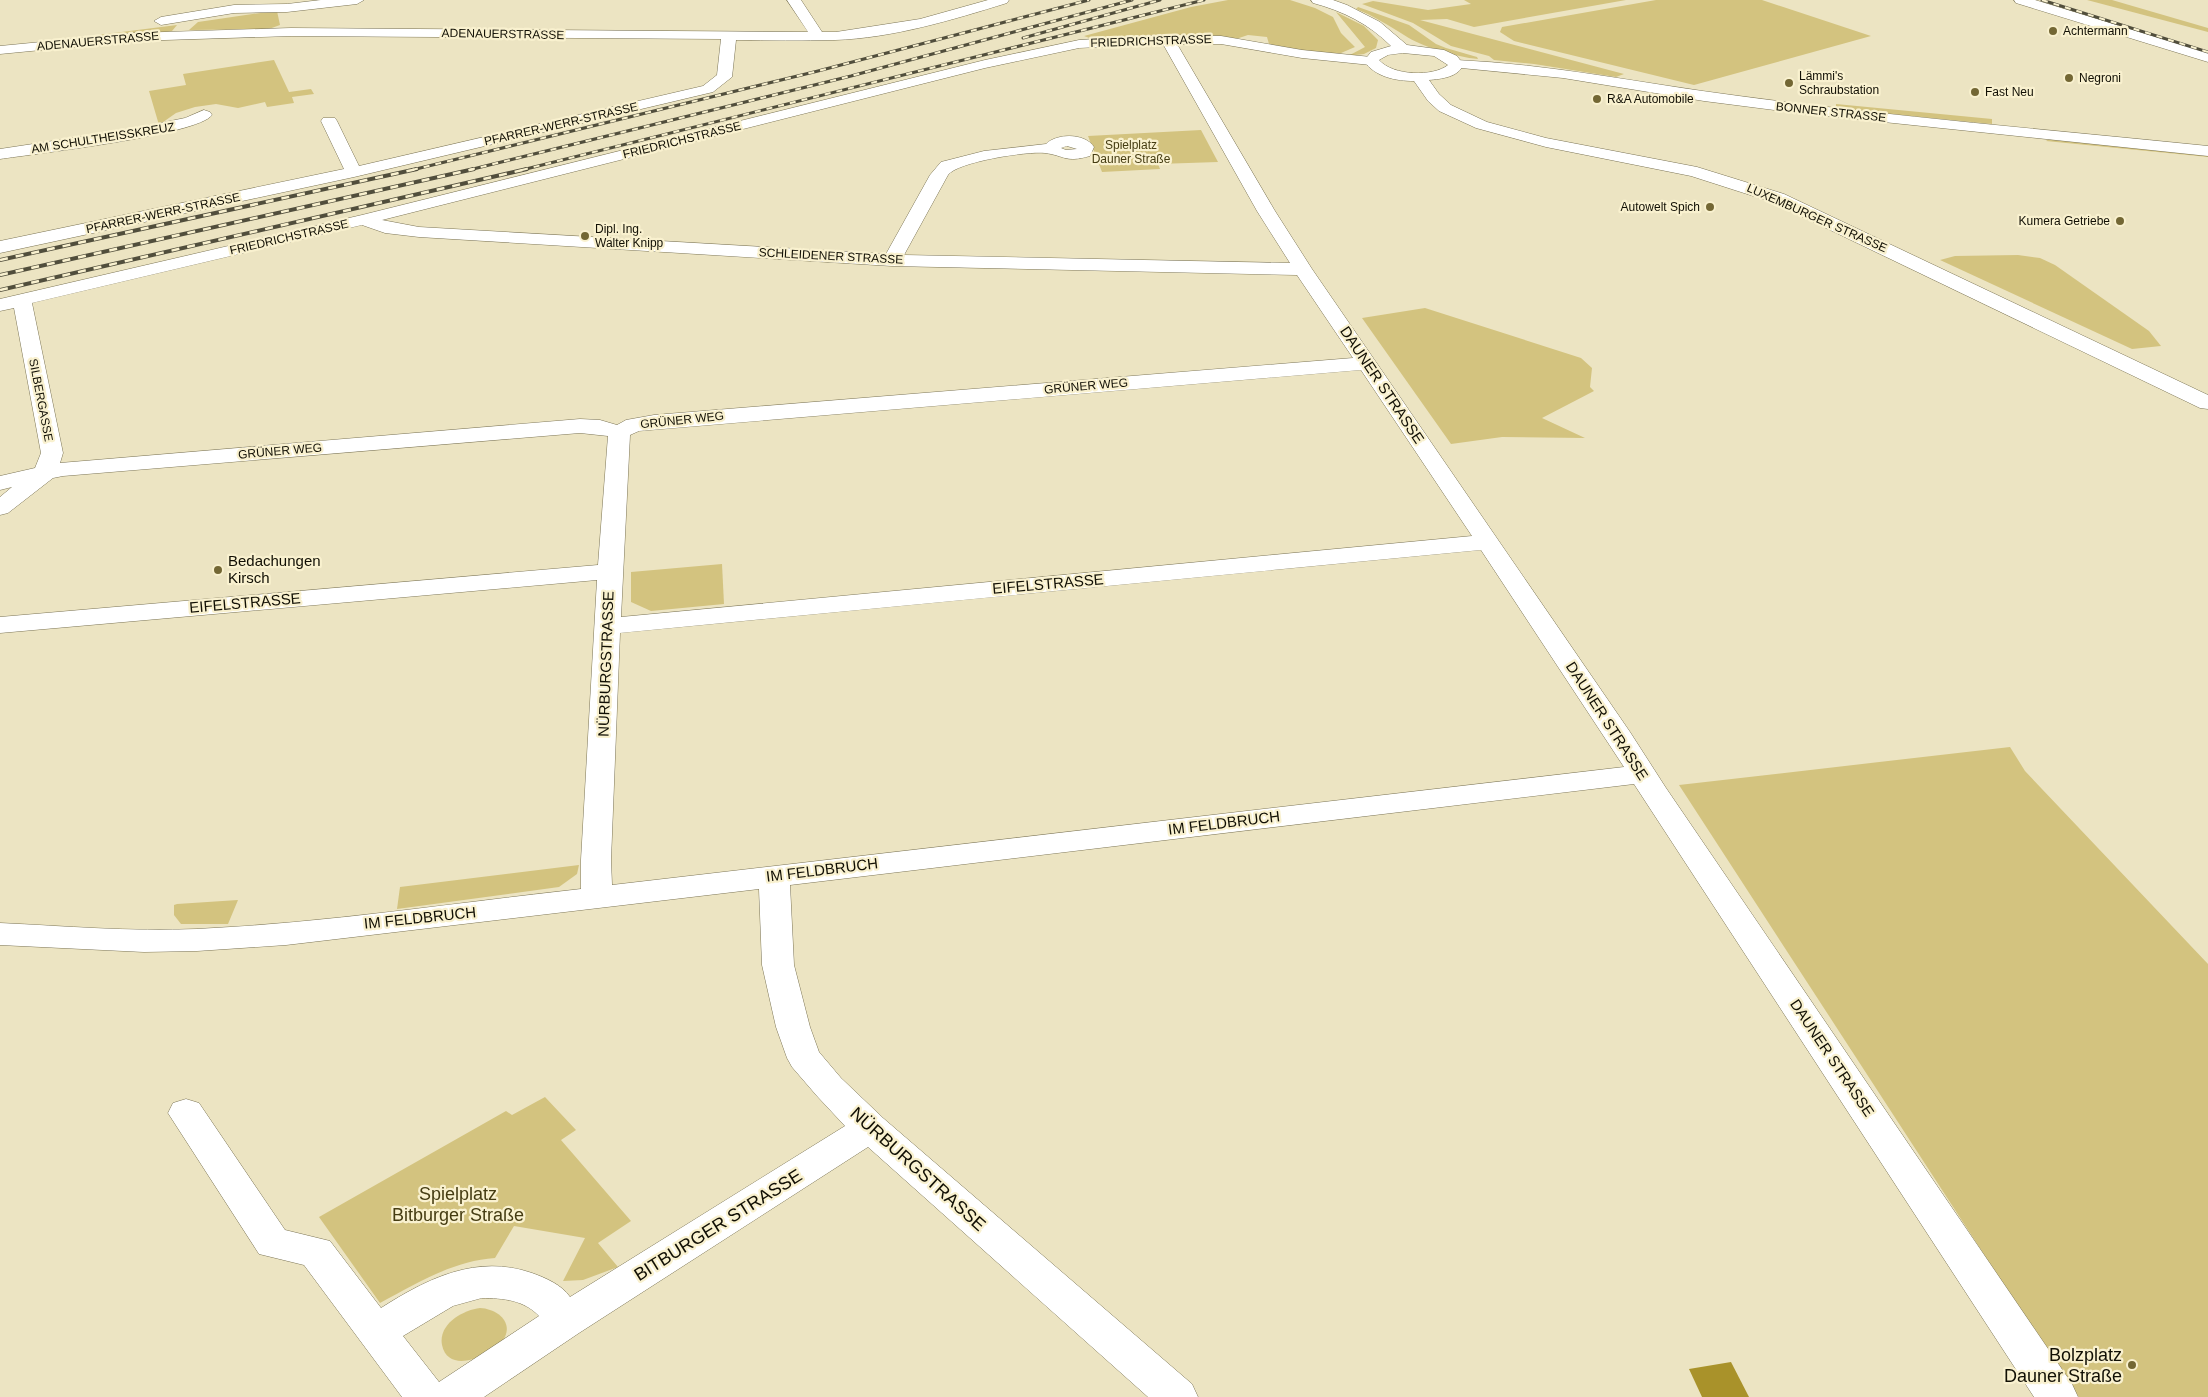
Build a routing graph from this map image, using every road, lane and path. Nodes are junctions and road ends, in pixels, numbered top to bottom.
1 (357, 0) edge
2 (794, 0) edge
3 (1002, 0) edge
4 (1318, 0) edge
5 (2021, 0) edge
6 (304, 3) edge
7 (186, 18) junction
8 (12, 35) dead end
9 (177, 35) junction
10 (729, 36) junction
11 (818, 36) junction
12 (1167, 39) junction
13 (1403, 49) junction
14 (0, 50) edge
15 (2208, 58) edge
16 (1371, 61) junction
17 (1456, 64) junction
18 (1419, 76) junction
19 (204, 115) dead end
20 (330, 121) dead end
21 (1050, 149) dead end
22 (2208, 151) edge
23 (0, 154) edge
24 (354, 172) junction
25 (362, 220) junction
26 (0, 247) edge
27 (892, 260) junction
28 (1303, 269) junction
29 (22, 300) junction
30 (0, 305) edge
31 (1367, 363) junction
32 (2208, 403) edge
33 (619, 432) junction
34 (45, 473) junction
35 (0, 483) edge
36 (0, 508) edge
37 (1488, 542) junction
38 (610, 571) junction
39 (0, 625) edge
40 (607, 626) junction
41 (1642, 774) junction
42 (774, 876) junction
43 (597, 896) junction
44 (0, 934) edge
45 (186, 1113) dead end
46 (870, 1128) junction
47 (565, 1322) junction
48 (378, 1331) junction
49 (426, 1397) edge
50 (450, 1397) edge
51 (1177, 1397) edge
52 (2057, 1397) edge

1 - 6 street
2 - 11 street
3 - 11 street, ADENAUERSTRASSE
4 - 13 street
5 - 15 street
6 - 7 street
7 - 8 street
7 - 9 street
9 - 10 street, ADENAUERSTRASSE
9 - 14 street, ADENAUERSTRASSE
10 - 11 street, ADENAUERSTRASSE
10 - 24 street, PFARRER-WERR-STRASSE
12 - 16 street, FRIEDRICHSTRASSE
12 - 25 street, FRIEDRICHSTRASSE
12 - 28 street, DAUNER STRASSE
13 - 16 street
13 - 17 street
16 - 18 street
17 - 18 street
17 - 22 street, BONNER STRASSE
18 - 32 street, LUXEMBURGER STRASSE
19 - 23 street, AM SCHULTHEISSKREUZ
20 - 24 street
21 - 27 street
24 - 26 street, PFARRER-WERR-STRASSE
25 - 27 street, SCHLEIDENER STRASSE
25 - 29 street, FRIEDRICHSTRASSE
27 - 28 street, SCHLEIDENER STRASSE
28 - 31 street, DAUNER STRASSE
29 - 30 street, FRIEDRICHSTRASSE
29 - 34 street, SILBERGASSE
31 - 33 street, GRÜNER WEG
31 - 37 street, DAUNER STRASSE
33 - 34 street, GRÜNER WEG
33 - 38 street, NÜRBURGSTRASSE
34 - 35 street, GRÜNER WEG
34 - 36 street
37 - 40 street, EIFELSTRASSE
37 - 41 street, DAUNER STRASSE
38 - 39 street, EIFELSTRASSE
38 - 40 street, NÜRBURGSTRASSE
40 - 43 street, NÜRBURGSTRASSE
41 - 42 street, IM FELDBRUCH
41 - 52 street, DAUNER STRASSE
42 - 43 street, IM FELDBRUCH
42 - 46 street, NÜRBURGSTRASSE
43 - 44 street, IM FELDBRUCH
45 - 48 street
46 - 47 street, BITBURGER STRASSE
46 - 51 street, NÜRBURGSTRASSE
47 - 48 street
47 - 50 street, BITBURGER STRASSE
48 - 49 street

